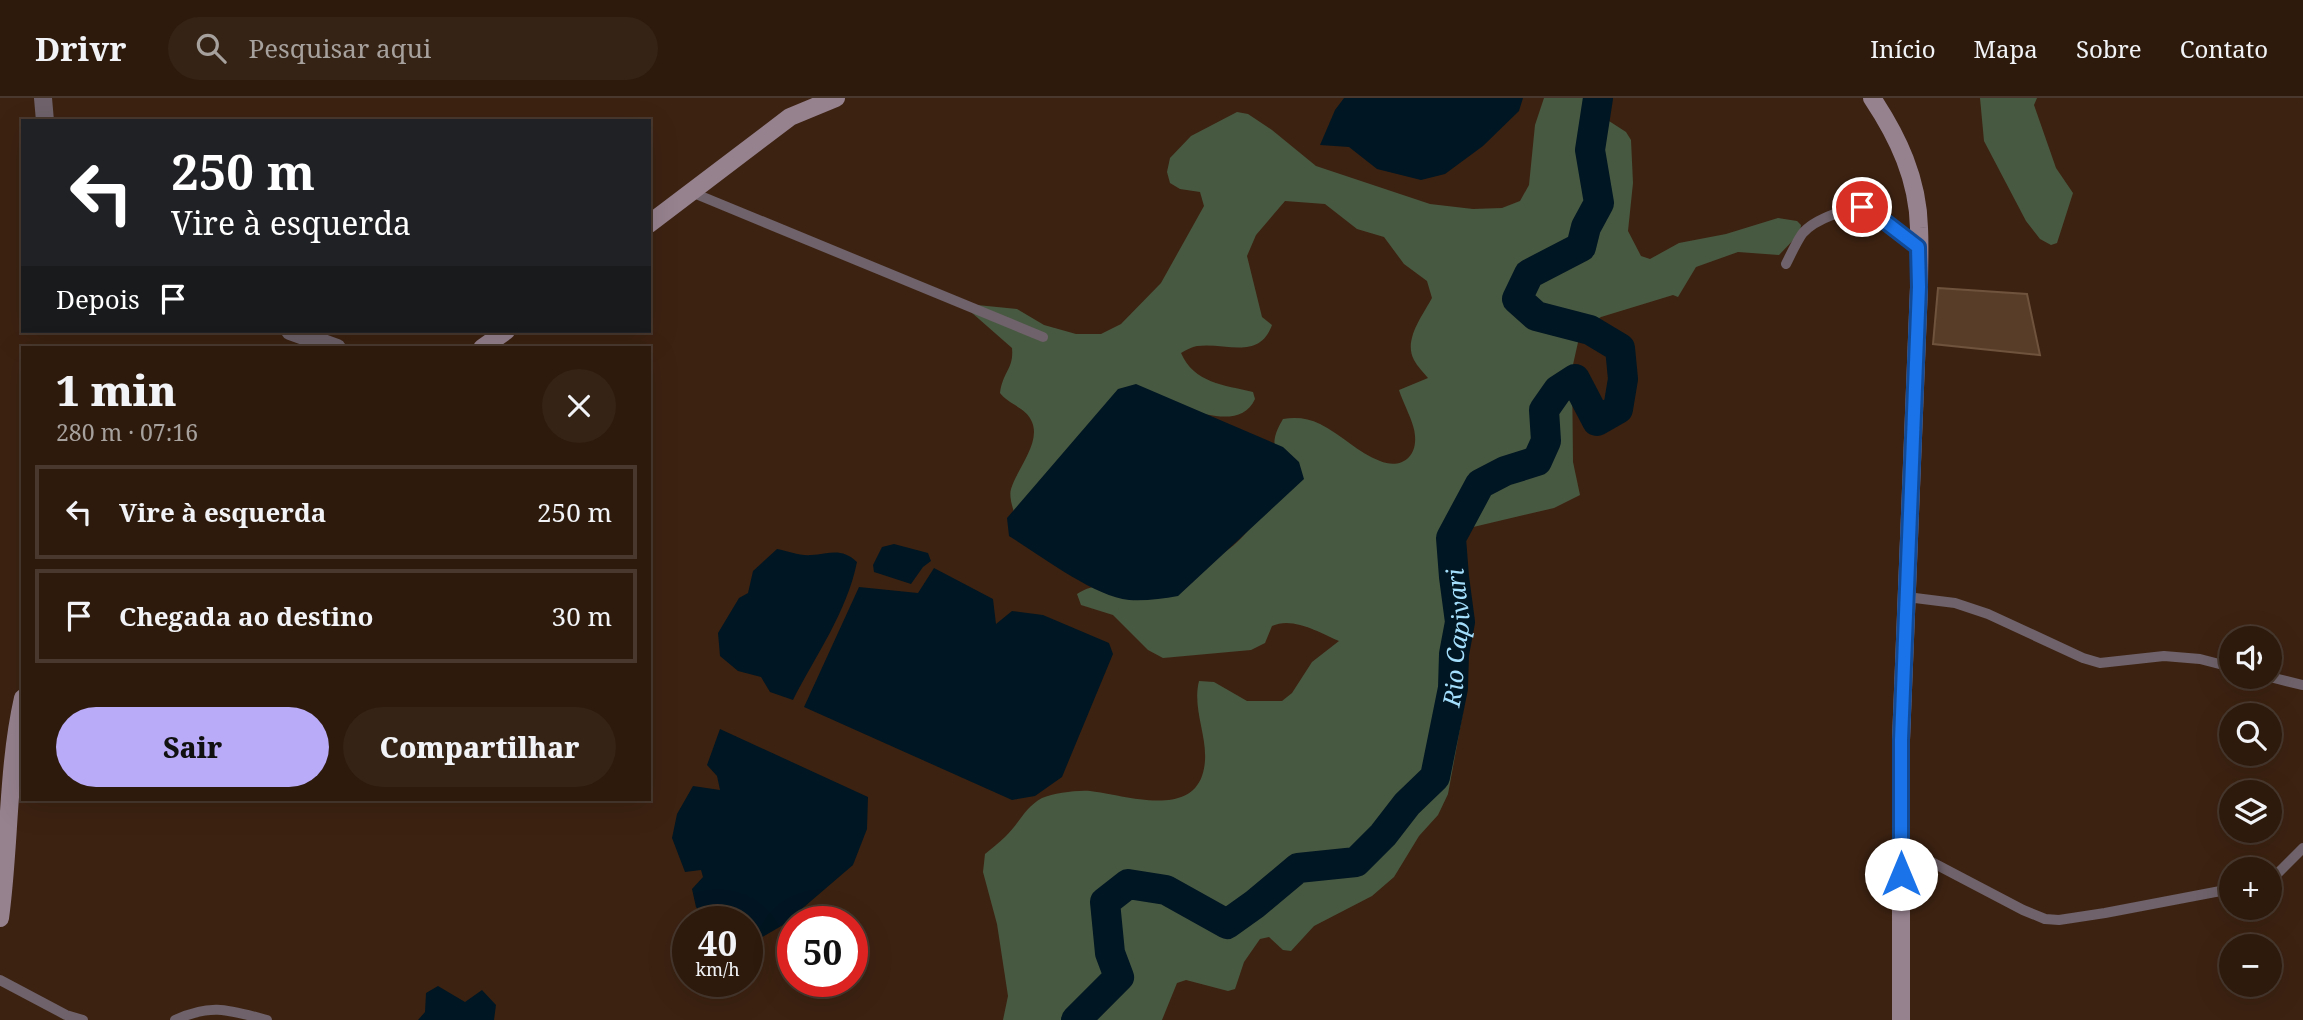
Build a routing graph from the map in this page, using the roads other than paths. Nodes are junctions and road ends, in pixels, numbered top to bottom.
1 (43, 98) edge
2 (836, 98) edge
3 (1873, 98) edge
4 (45, 119) edge
5 (691, 192) junction
6 (651, 222) edge
7 (1918, 247) junction
8 (1786, 264) dead end
9 (296, 333) edge
10 (503, 333) edge
11 (1043, 337) dead end
12 (331, 346) edge
13 (485, 346) edge
14 (1907, 597) junction
15 (2219, 664) edge
16 (2282, 680) edge
17 (2303, 684) edge
18 (21, 706) edge
19 (1901, 846) junction
20 (2303, 848) edge
21 (2282, 869) edge
22 (2219, 891) edge
23 (0, 918) edge
24 (0, 979) edge
25 (83, 1020) edge
26 (175, 1020) edge
27 (267, 1020) edge
28 (1901, 1020) edge

1 - 4 street
2 - 5 main road
3 - 7 main road
5 - 6 main road
5 - 11 lane
7 - 8 lane
7 - 14 main road
9 - 12 street
10 - 13 main road
14 - 15 lane
14 - 19 main road
16 - 17 lane
18 - 23 main road
19 - 22 lane
19 - 28 main road
20 - 21 lane
24 - 25 lane
26 - 27 lane

